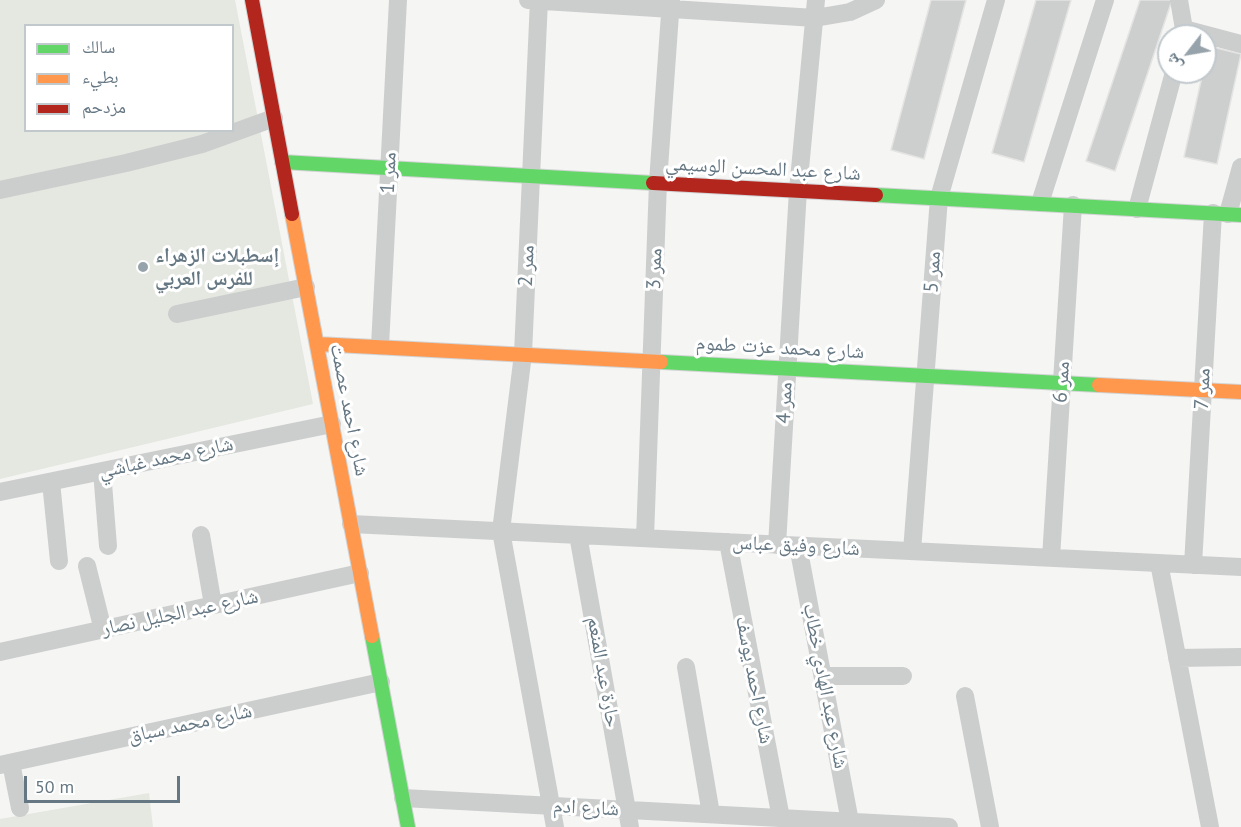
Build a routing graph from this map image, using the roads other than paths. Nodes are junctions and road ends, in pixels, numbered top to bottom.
1 (252, 0) edge
2 (398, 0) edge
3 (528, 0) edge
4 (539, 0) edge
5 (876, 0) edge
6 (996, 0) edge
7 (1105, 0) edge
8 (1179, 0) edge
9 (670, 4) edge
10 (815, 9) edge
11 (1183, 24) edge
12 (1217, 39) edge
13 (1241, 44) edge
14 (1171, 84) edge
15 (274, 118) junction
16 (282, 162) junction
17 (389, 167) junction
18 (1241, 167) edge
19 (531, 175) junction
20 (658, 182) junction
21 (0, 190) edge
22 (798, 190) junction
23 (939, 198) junction
24 (1040, 204) junction
25 (1073, 205) junction
26 (1137, 209) junction
27 (1227, 214) edge
28 (306, 287) junction
29 (177, 314) dead end
30 (317, 344) junction
31 (380, 346) junction
32 (522, 354) junction
33 (651, 361) junction
34 (787, 368) junction
35 (926, 375) junction
36 (1062, 383) junction
37 (1203, 390) junction
38 (1241, 393) edge
39 (332, 424) junction
40 (102, 471) junction
41 (51, 482) junction
42 (0, 492) edge
43 (351, 524) junction
44 (501, 531) junction
45 (201, 535) dead end
46 (578, 535) junction
47 (645, 538) junction
48 (728, 542) junction
49 (777, 545) junction
50 (108, 546) dead end
51 (798, 546) junction
52 (912, 551) junction
53 (1051, 558) junction
54 (59, 561) dead end
55 (1159, 563) junction
56 (1193, 565) junction
57 (87, 566) dead end
58 (1241, 567) edge
59 (360, 573) junction
60 (213, 605) junction
61 (103, 630) junction
62 (0, 652) edge
63 (1241, 657) edge
64 (1178, 658) junction
65 (686, 667) dead end
66 (823, 676) junction
67 (903, 676) dead end
68 (381, 682) junction
69 (965, 696) dead end
70 (6, 764) edge
71 (403, 798) junction
72 (551, 806) junction
73 (20, 808) dead end
74 (628, 818) edge
75 (781, 818) junction
76 (719, 819) edge
77 (671, 820) edge
78 (851, 824) edge
79 (408, 827) edge
80 (555, 827) edge
81 (949, 827) edge
82 (990, 827) edge
83 (1210, 827) edge

1 - 15 street, شارع احمد عصمت
2 - 17 street, ممر 1
3 - 4 street
4 - 9 street
4 - 19 street, ممر 2
5 - 10 street
6 - 23 street, ممر 5
7 - 24 street
8 - 11 street
9 - 10 street
9 - 20 street, ممر 3
10 - 22 street, ممر 4
12 - 13 street
14 - 26 street
15 - 16 street, شارع احمد عصمت
15 - 21 street
16 - 17 street, شارع عبد المحسن الوسيمي
16 - 28 street, شارع احمد عصمت
17 - 19 street, شارع عبد المحسن الوسيمي
17 - 31 street, ممر 1
18 - 27 street, ممر 7
19 - 20 street, شارع عبد المحسن الوسيمي
19 - 32 street, ممر 2
20 - 22 street, شارع عبد المحسن الوسيمي
20 - 33 street, ممر 3
22 - 23 street, شارع عبد المحسن الوسيمي
22 - 34 street, ممر 4
23 - 24 street, شارع عبد المحسن الوسيمي
23 - 35 street, ممر 5
24 - 25 street, شارع عبد المحسن الوسيمي
25 - 26 street, شارع عبد المحسن الوسيمي
25 - 36 street, ممر 6
26 - 27 street, شارع عبد المحسن الوسيمي
27 - 37 street, ممر 7
28 - 29 street
28 - 30 street, شارع احمد عصمت
30 - 31 street, شارع محمد عزت طموم
30 - 39 street, شارع احمد عصمت
31 - 32 street, شارع محمد عزت طموم
32 - 33 street, شارع محمد عزت طموم
32 - 44 street, ممر 2
33 - 34 street, شارع محمد عزت طموم
33 - 47 street, ممر 3
34 - 35 street, شارع محمد عزت طموم
34 - 49 street, ممر 4
35 - 36 street, شارع محمد عزت طموم
35 - 52 street, ممر 5
36 - 37 street, شارع محمد عزت طموم
36 - 53 street, ممر 6
37 - 38 street, شارع محمد عزت طموم
37 - 56 street, ممر 7
39 - 40 street, شارع محمد غباشي
39 - 43 street, شارع احمد عصمت
40 - 41 street, شارع محمد غباشي
40 - 50 street
41 - 42 street, شارع محمد غباشي
41 - 54 street
43 - 44 street, شارع وفيق عباس
43 - 59 street, شارع احمد عصمت
44 - 46 street, شارع وفيق عباس
44 - 72 street, ممر 2
45 - 60 street
46 - 47 street, شارع وفيق عباس
46 - 74 street, حارة عبد المنعم
47 - 48 street, شارع وفيق عباس
48 - 49 street, شارع وفيق عباس
48 - 75 street, شارع احمد يوسف
49 - 51 street, شارع وفيق عباس
51 - 52 street, شارع وفيق عباس
51 - 66 street, شارع عبد الهادي خطاب
52 - 53 street, شارع وفيق عباس
53 - 55 street, شارع وفيق عباس
55 - 56 street, شارع وفيق عباس
55 - 64 street
56 - 58 street, شارع وفيق عباس
57 - 61 street
59 - 60 street, شارع عبد الجليل نصار
59 - 68 street, شارع احمد عصمت
60 - 61 street, شارع عبد الجليل نصار
61 - 62 street, شارع عبد الجليل نصار
63 - 64 street
64 - 83 street
65 - 76 street
66 - 67 street
66 - 78 street, شارع عبد الهادي خطاب
68 - 70 street, شارع محمد سباق
68 - 71 street, شارع احمد عصمت
69 - 82 street
70 - 73 street
71 - 72 street, شارع ادم
71 - 79 street, شارع احمد عصمت
72 - 74 street, شارع ادم
72 - 80 street, ممر 2
74 - 77 street, شارع ادم
75 - 76 street, شارع ادم
75 - 78 street, شارع ادم
76 - 77 street, شارع ادم
78 - 81 street, شارع ادم

